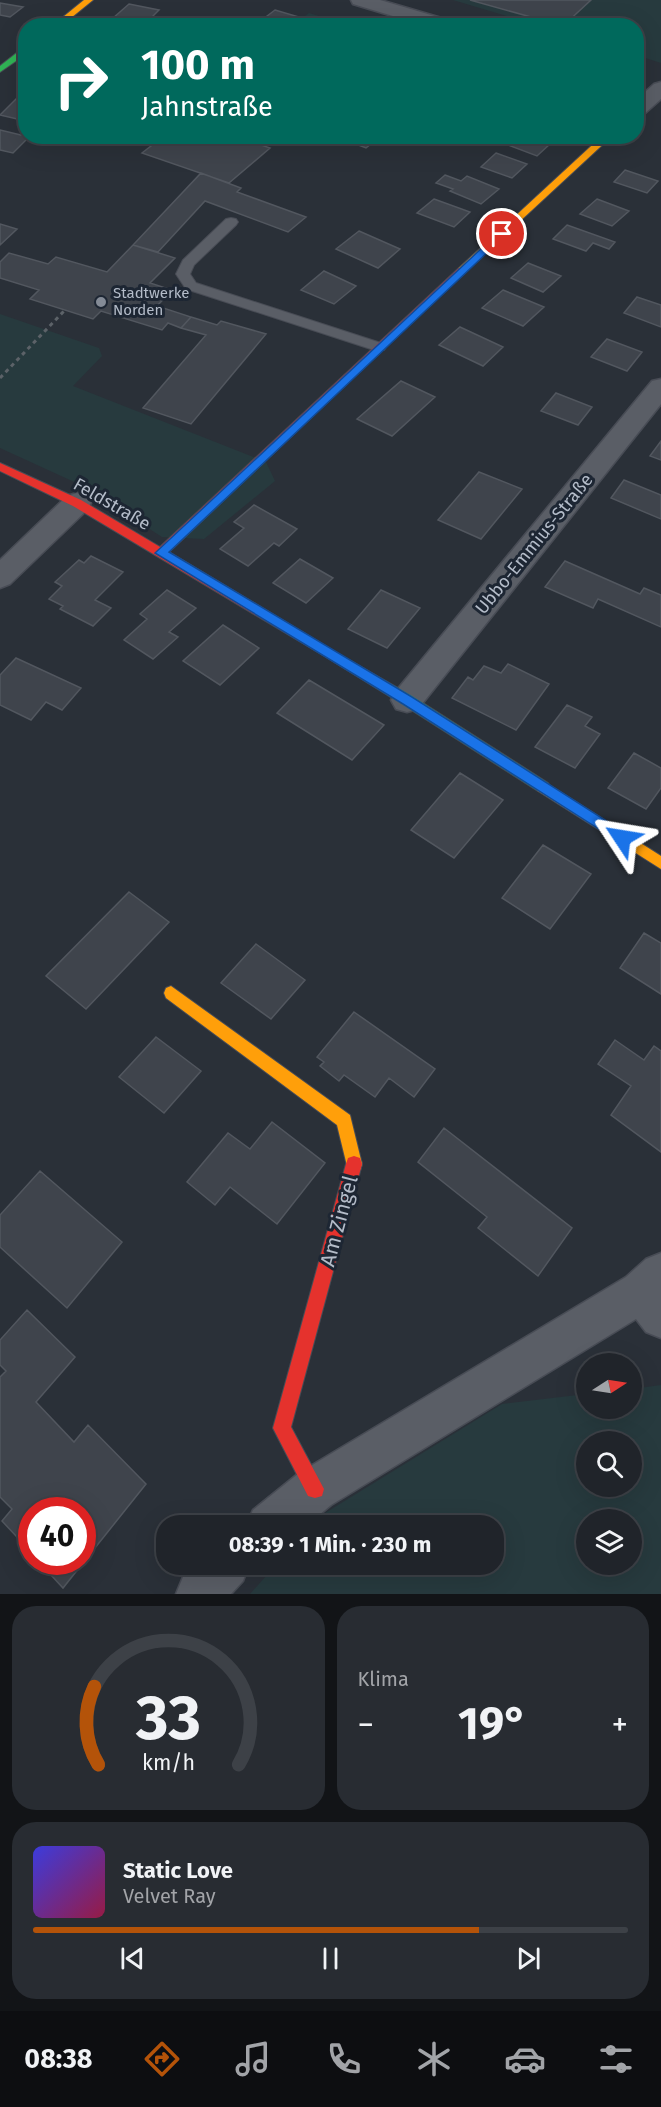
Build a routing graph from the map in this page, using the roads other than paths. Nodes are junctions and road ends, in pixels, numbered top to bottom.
1 (88, 0) edge
2 (360, 0) edge
3 (385, 3) edge
4 (66, 18) edge
5 (426, 18) edge
6 (18, 56) edge
7 (0, 70) edge
8 (656, 85) edge
9 (644, 101) edge
10 (599, 144) edge
11 (231, 222) dead end
12 (379, 347) junction
13 (661, 387) edge
14 (0, 467) edge
15 (77, 503) junction
16 (161, 553) junction
17 (0, 577) edge
18 (407, 700) junction
19 (661, 863) edge
20 (171, 993) dead end
21 (654, 1294) edge
22 (315, 1489) junction
23 (283, 1515) edge
24 (216, 1575) edge
25 (200, 1594) edge

1 - 4 street
2 - 3 street
3 - 5 street
6 - 7 street
8 - 9 street
10 - 12 street
11 - 12 lane
12 - 16 street
13 - 18 street, Ubbo-Emmius-Straße
14 - 15 street, Feldstraße
15 - 16 street, Feldstraße
15 - 17 street
16 - 18 street, Feldstraße
18 - 19 street, Feldstraße
20 - 22 street, Am Zingel
21 - 22 street
22 - 23 street
24 - 25 street

